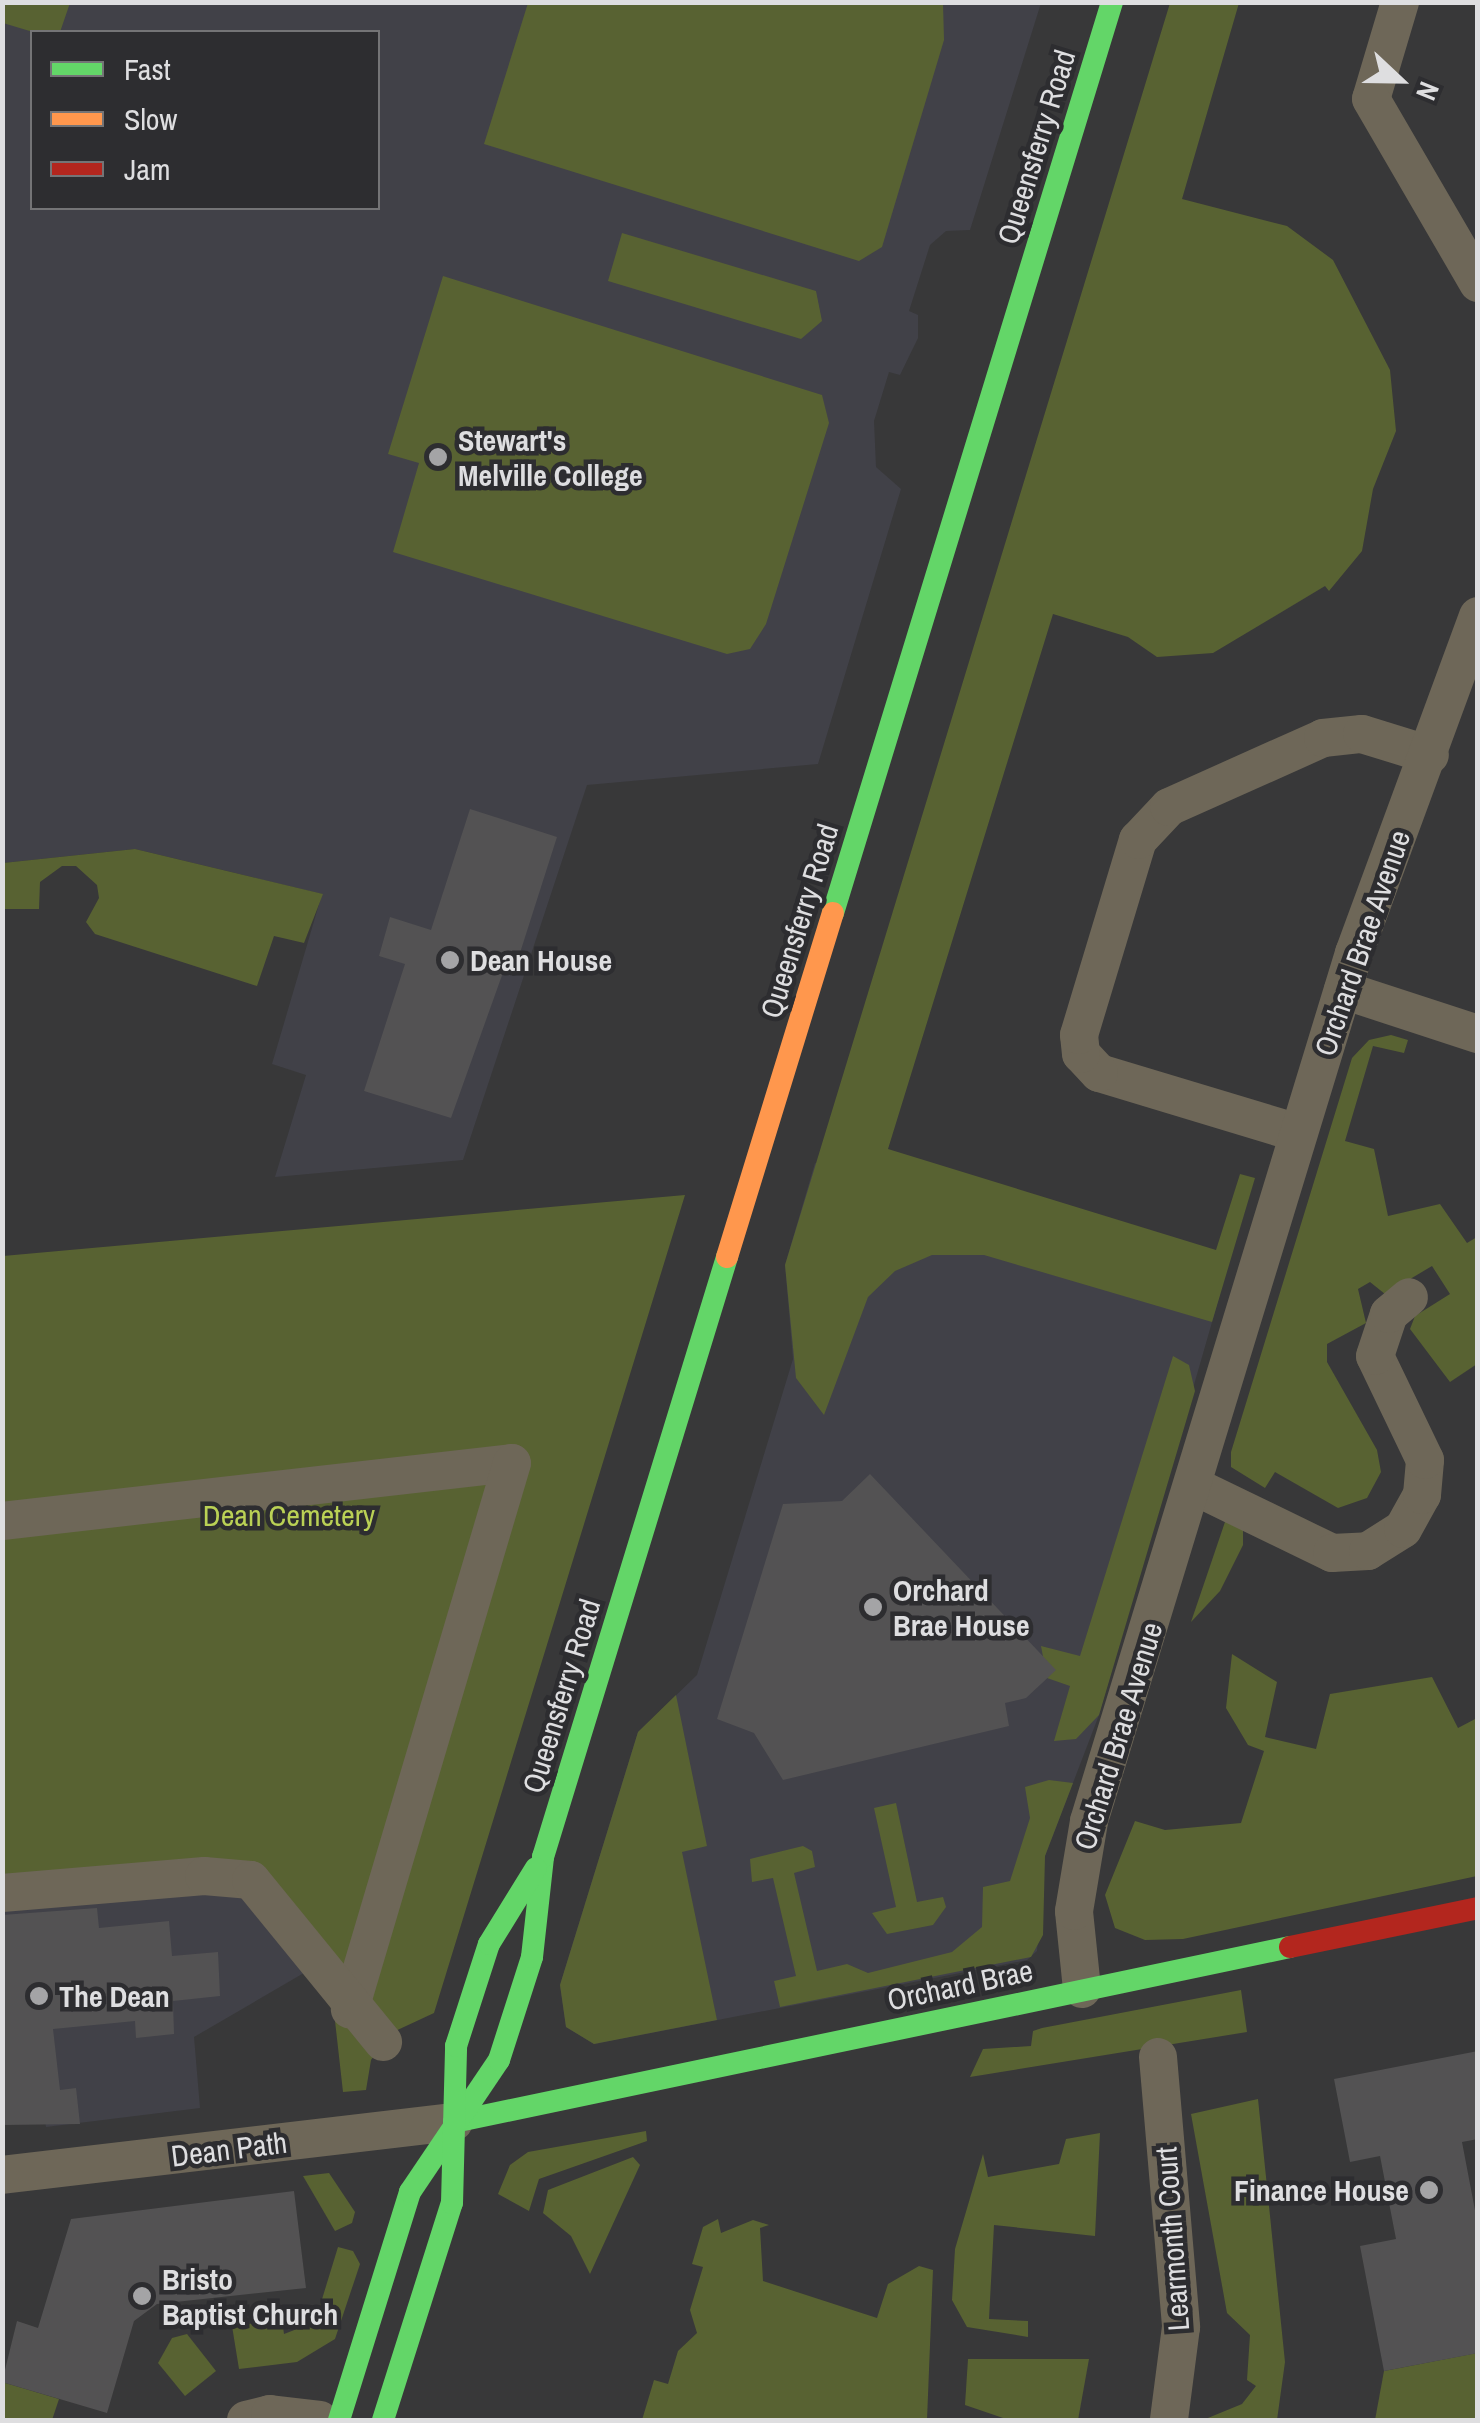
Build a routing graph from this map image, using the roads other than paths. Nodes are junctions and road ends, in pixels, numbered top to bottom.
1 (1112, 2) edge
2 (1400, 2) edge
3 (1478, 283) edge
4 (1478, 616) edge
5 (1430, 755) junction
6 (1343, 990) junction
7 (1478, 1034) edge
8 (1298, 1133) junction
9 (1410, 1297) dead end
10 (1196, 1488) junction
11 (2, 1521) edge
12 (543, 1857) junction
13 (2, 1892) edge
14 (1478, 1908) edge
15 (1082, 1989) junction
16 (350, 2009) junction
17 (383, 2042) dead end
18 (1158, 2057) dead end
19 (454, 2122) junction
20 (2, 2175) edge
21 (246, 2420) edge
22 (320, 2420) edge
23 (339, 2420) edge
24 (383, 2420) edge
25 (1170, 2420) edge

1 - 12 main road, Queensferry Road
2 - 3 street
4 - 5 street, Orchard Brae Avenue
5 - 6 street, Orchard Brae Avenue
5 - 8 street
6 - 7 street
6 - 8 street, Orchard Brae Avenue
8 - 10 street, Orchard Brae Avenue
9 - 10 street
10 - 15 street, Orchard Brae Avenue
11 - 16 street
12 - 19 main road, Queensferry Road
12 - 19 main road, Queensferry Road
13 - 16 street
14 - 15 main road, Orchard Brae
15 - 19 main road, Orchard Brae
16 - 17 street
18 - 25 street, Learmonth Court
19 - 20 street, Dean Path
19 - 23 main road, Queensferry Road
19 - 24 main road, Queensferry Road
21 - 22 street

